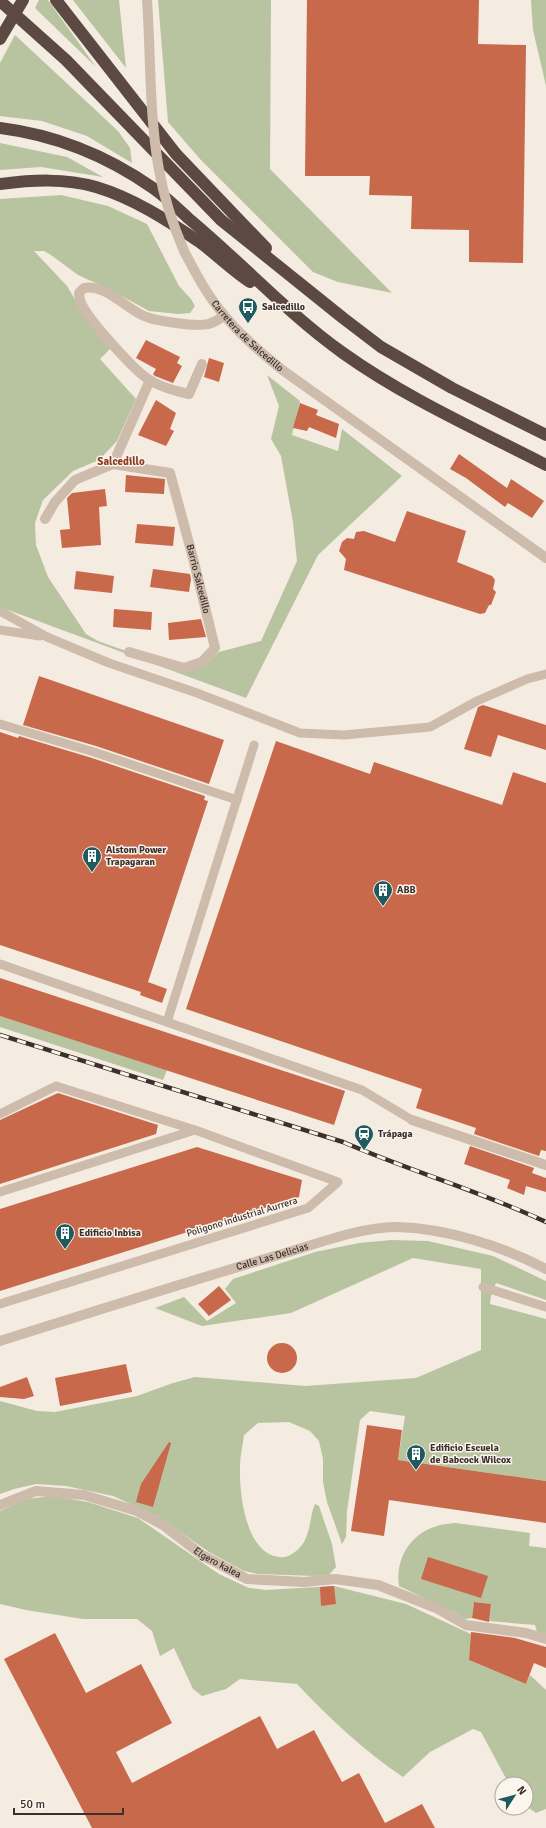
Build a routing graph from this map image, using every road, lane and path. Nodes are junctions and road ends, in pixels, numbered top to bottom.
1 (24, 0) edge
2 (56, 0) edge
3 (147, 0) edge
4 (0, 1) edge
5 (0, 39) edge
6 (0, 128) edge
7 (0, 184) edge
8 (313, 294) junction
9 (278, 300) junction
10 (224, 316) junction
11 (202, 364) dead end
12 (150, 380) junction
13 (546, 435) edge
14 (113, 464) junction
15 (546, 465) edge
16 (45, 519) dead end
17 (542, 555) edge
18 (0, 611) edge
19 (0, 630) edge
20 (47, 637) junction
21 (128, 652) dead end
22 (546, 674) edge
23 (0, 724) edge
24 (254, 745) dead end
25 (237, 800) junction
26 (0, 964) edge
27 (167, 1022) junction
28 (0, 1114) edge
29 (412, 1120) joint
30 (195, 1130) junction
31 (546, 1165) edge
32 (0, 1192) edge
33 (546, 1269) edge
34 (483, 1287) dead end
35 (0, 1304) edge
36 (546, 1307) edge
37 (0, 1341) edge
38 (0, 1505) edge
39 (546, 1639) edge

1 - 5 highway, bridge
2 - 8 highway
3 - 10 street, Carretera de Salcedillo, bridge
4 - 8 highway
6 - 9 highway
7 - 9 highway
8 - 13 highway
9 - 15 highway
10 - 12 street
10 - 17 street, Carretera de Salcedillo
11 - 12 street
12 - 14 street
14 - 16 street
14 - 21 street, Barrio Salcedillo
18 - 20 lane
19 - 20 lane
20 - 22 lane
23 - 25 lane
24 - 25 lane
25 - 27 lane
26 - 27 lane
27 - 29 lane
28 - 30 lane, Poligono industrial Aurrera
29 - 31 street
30 - 32 lane
30 - 35 lane, Poligono industrial Aurrera
33 - 37 street, Calle Las Delicias
34 - 36 lane
38 - 39 street, Elgero kalea

